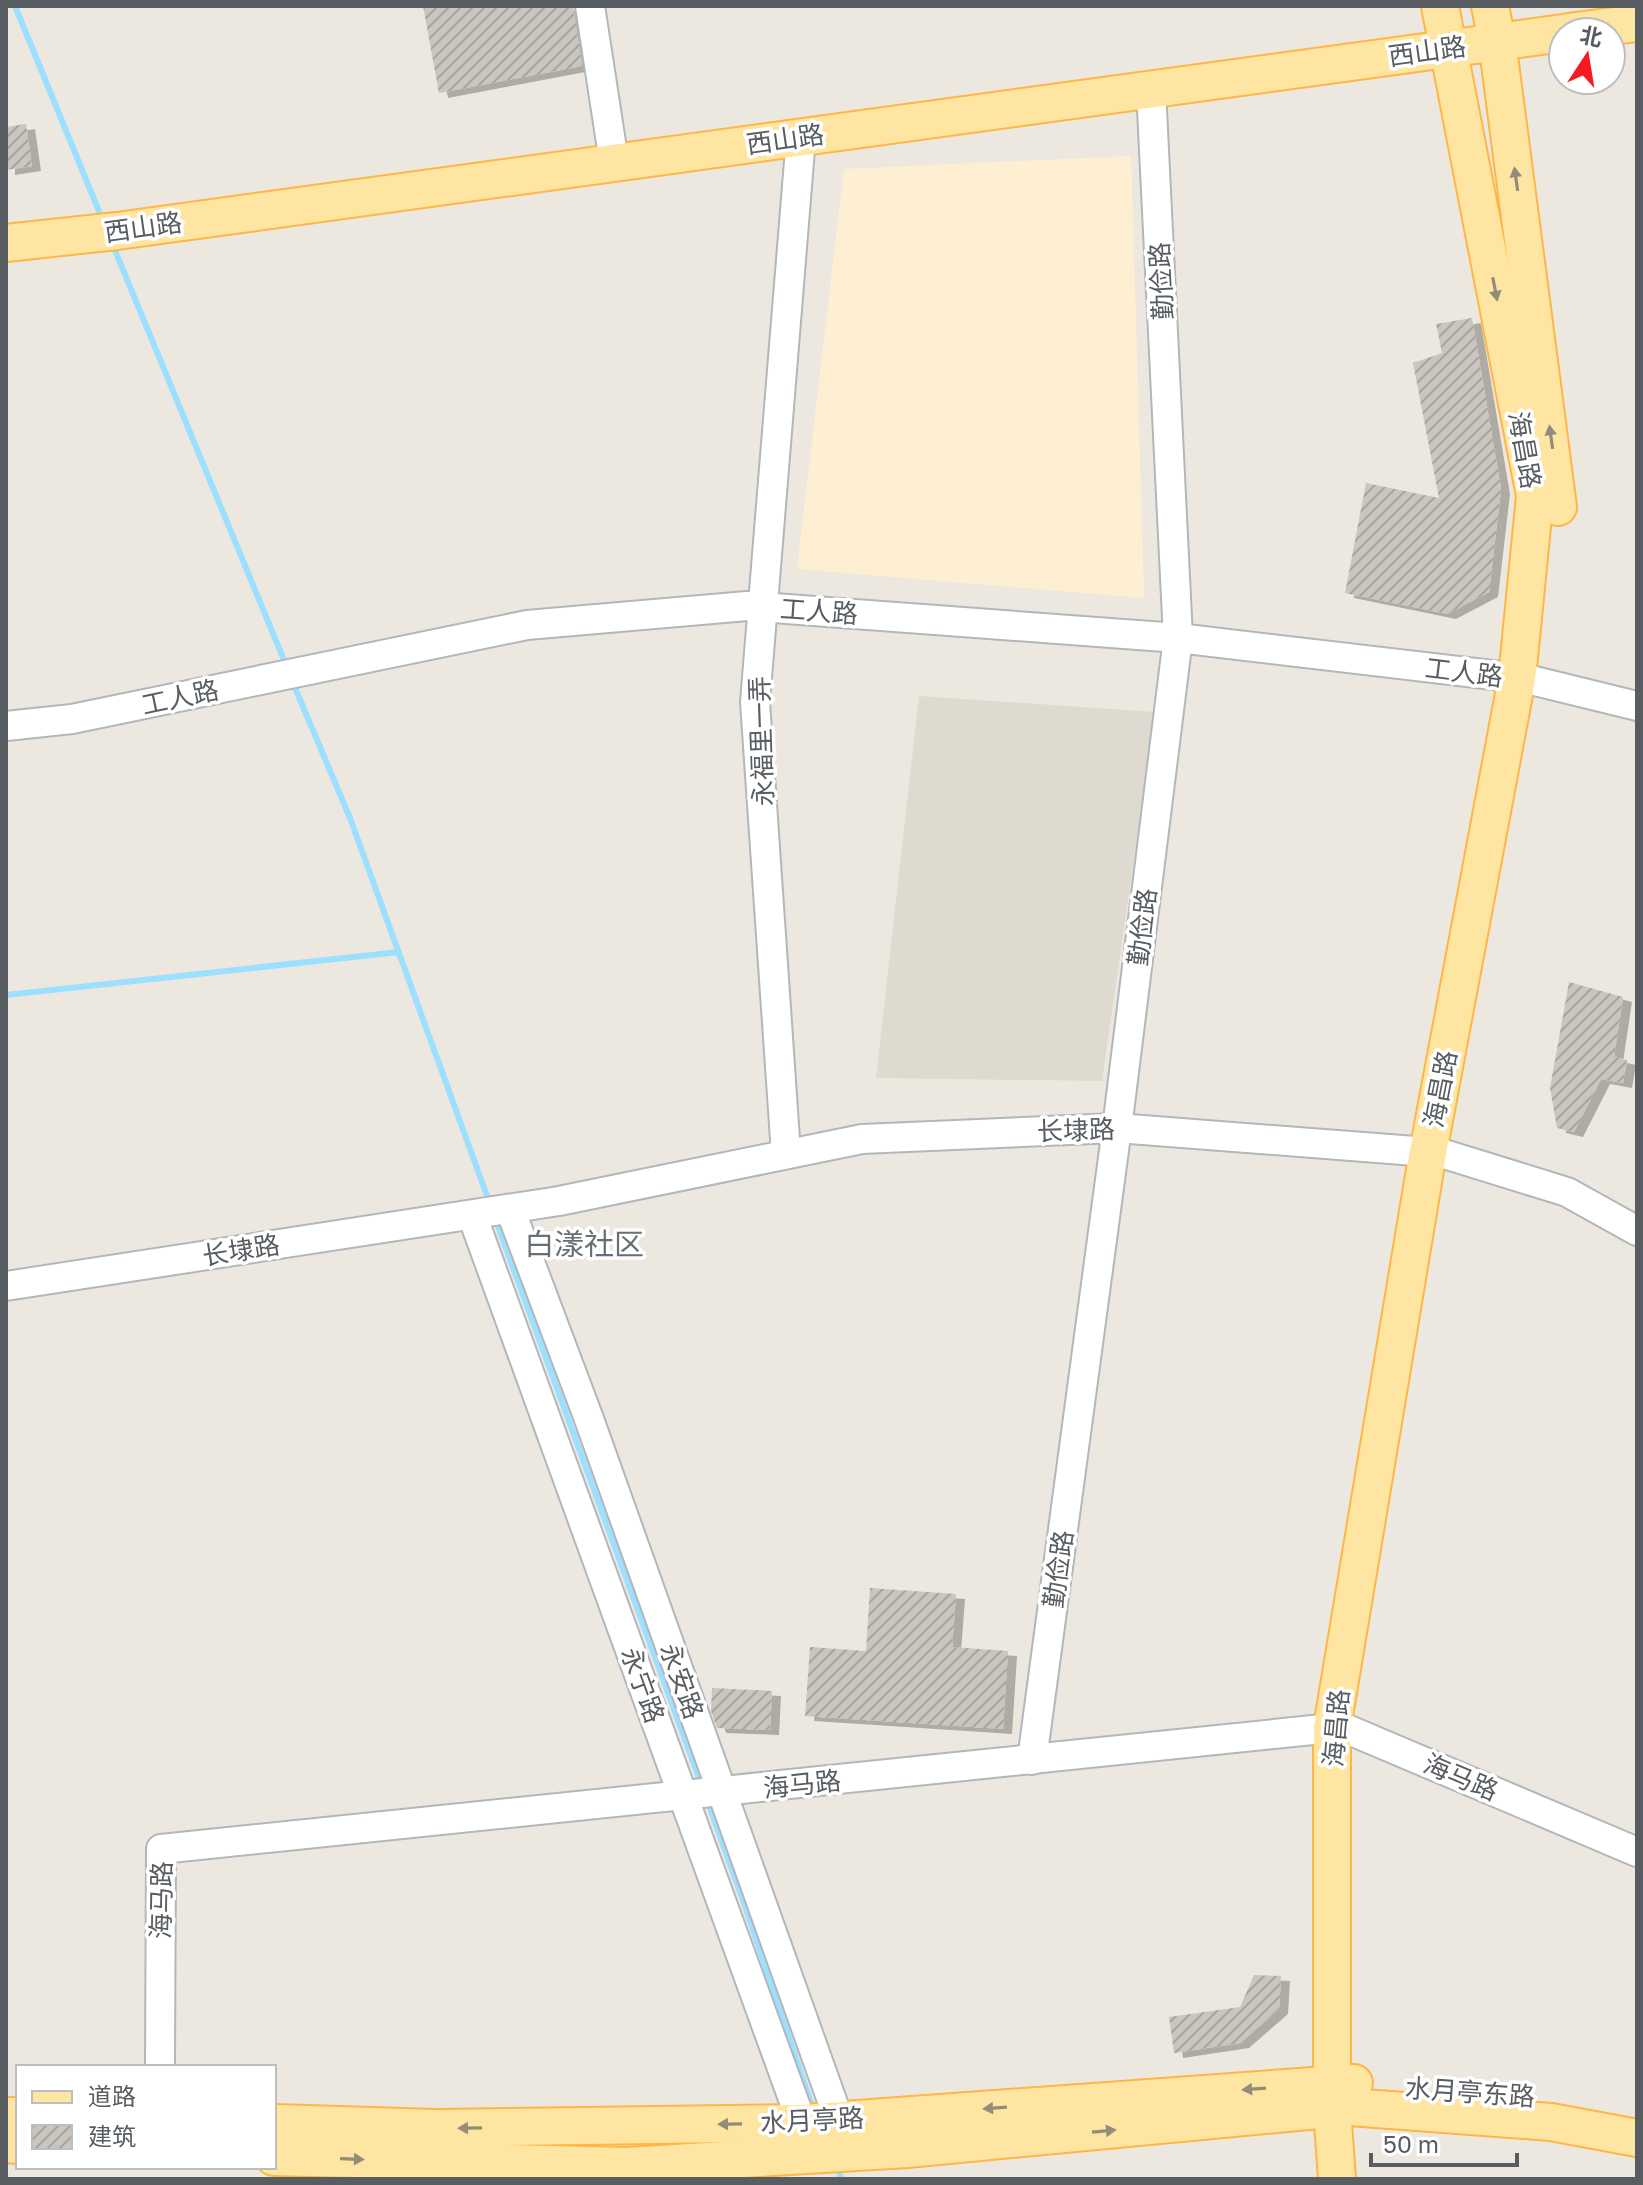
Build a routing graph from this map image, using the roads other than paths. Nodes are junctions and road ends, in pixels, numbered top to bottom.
1 (590, 6) edge
2 (1440, 6) edge
3 (1490, 6) edge
4 (1547, 34) edge
5 (1497, 41) junction
6 (1447, 48) junction
7 (1151, 89) junction
8 (801, 137) junction
9 (614, 162) junction
10 (6, 243) edge
11 (763, 607) junction
12 (1178, 638) junction
13 (1522, 679) junction
14 (1637, 706) edge
15 (6, 726) edge
16 (1117, 1128) junction
17 (1435, 1152) junction
18 (786, 1154) junction
19 (508, 1209) junction
20 (474, 1215) junction
21 (1637, 1231) edge
22 (6, 1286) edge
23 (1337, 1727) junction
24 (1032, 1760) junction
25 (703, 1794) junction
26 (1637, 1852) edge
27 (160, 2065) edge
28 (1341, 2096) junction
29 (1637, 2117) edge
30 (276, 2123) edge
31 (814, 2136) junction
32 (1637, 2138) edge
33 (276, 2157) edge
34 (439, 2170) edge
35 (1337, 2179) edge
36 (1356, 2179) edge

1 - 9 street
2 - 6 main road, 海昌路
3 - 5 main road, 海昌路
4 - 5 main road, 西山路
5 - 6 main road, 西山路
13 -> 5 main road, 海昌路
6 - 7 main road, 西山路
6 -> 13 main road, 海昌路
7 - 8 main road, 西山路
7 - 12 street, 勤俭路
8 - 9 main road, 西山路
8 - 11 street, 永福里一弄
9 - 10 main road, 西山路
11 - 12 street, 工人路
11 - 15 street, 工人路
11 - 18 street, 永福里一弄
12 - 13 street, 工人路
12 - 16 street, 勤俭路
13 - 14 street, 工人路
13 - 17 main road, 海昌路
16 - 17 street, 长埭路
16 - 18 street, 长埭路
16 - 24 street, 勤俭路
17 - 21 street, 长埭路
17 - 23 main road, 海昌路
18 - 19 street, 长埭路
19 - 20 street, 长埭路
19 - 25 street, 永安路
20 - 22 street, 长埭路
20 - 25 street, 永宁路
23 - 24 street, 海马路
23 - 26 street, 海马路
23 - 28 main road, 海昌路
24 - 25 street, 海马路
25 - 27 street, 海马路
25 - 31 street, 永安路
25 - 31 street, 永宁路
28 - 29 main road, 水月亭东路
28 -> 31 main road, 水月亭路
31 -> 28 main road
28 - 32 main road, 水月亭东路
28 - 35 main road, 海昌路
28 - 36 main road, 海昌路
31 -> 30 main road, 水月亭路
31 - 34 main road, 水月亭路
33 -> 34 main road, 水月亭路

